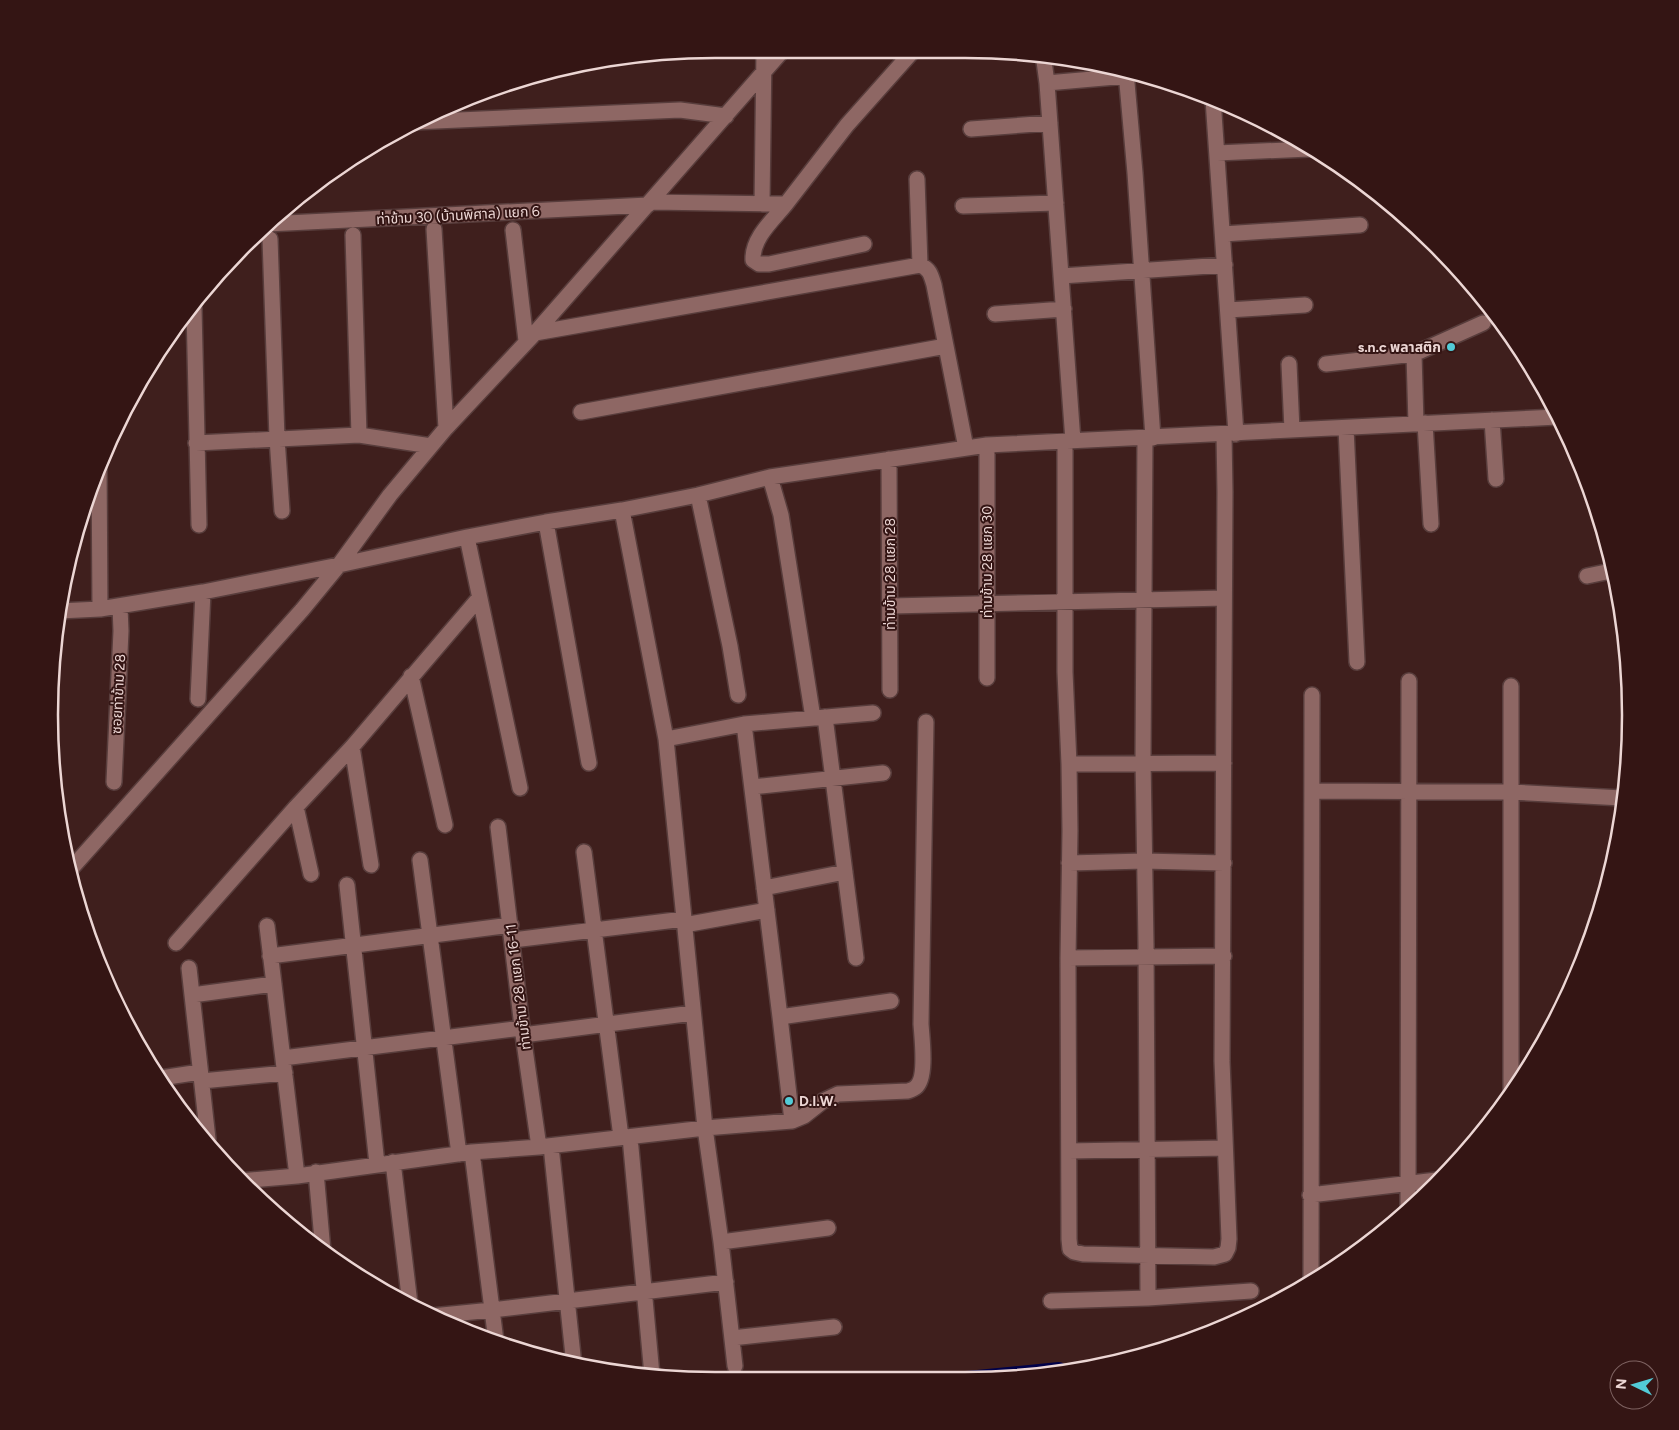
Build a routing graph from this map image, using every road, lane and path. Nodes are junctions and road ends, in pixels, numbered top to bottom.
1 (764, 58) edge
2 (776, 58) edge
3 (907, 58) edge
4 (1044, 62) edge
5 (764, 71) junction
6 (1114, 75) edge
7 (1126, 78) edge
8 (1048, 83) junction
9 (1214, 107) edge
10 (726, 116) junction
11 (433, 121) edge
12 (1050, 123) junction
13 (971, 129) dead end
14 (1297, 149) edge
15 (1217, 153) junction
16 (917, 179) dead end
17 (1056, 203) junction
18 (650, 204) junction
19 (762, 204) junction
20 (786, 204) junction
21 (963, 206) dead end
22 (1360, 225) dead end
23 (434, 229) dead end
24 (514, 230) dead end
25 (270, 231) edge
26 (269, 232) edge
27 (1223, 234) junction
28 (353, 235) dead end
29 (864, 244) dead end
30 (920, 265) junction
31 (1225, 265) junction
32 (1142, 271) junction
33 (1061, 276) junction
34 (1304, 305) dead end
35 (1064, 310) junction
36 (1228, 310) junction
37 (194, 314) edge
38 (995, 314) dead end
39 (1483, 323) dead end
40 (530, 337) junction
41 (946, 346) junction
42 (1414, 354) junction
43 (1289, 364) dead end
44 (1326, 364) dead end
45 (581, 412) dead end
46 (1550, 417) edge
47 (1492, 420) junction
48 (1420, 423) junction
49 (446, 428) junction
50 (1346, 428) junction
51 (1292, 430) junction
52 (1230, 434) junction
53 (359, 435) junction
54 (277, 438) junction
55 (1149, 438) junction
56 (1069, 441) junction
57 (196, 443) junction
58 (987, 445) junction
59 (431, 446) junction
60 (966, 448) junction
61 (889, 459) junction
62 (770, 477) junction
63 (1496, 479) dead end
64 (99, 486) edge
65 (698, 495) junction
66 (622, 510) junction
67 (282, 512) dead end
68 (546, 522) junction
69 (1431, 524) dead end
70 (200, 525) dead end
71 (467, 537) junction
72 (338, 565) junction
73 (1605, 571) edge
74 (1587, 576) dead end
75 (204, 592) junction
76 (479, 598) junction
77 (1224, 598) junction
78 (1144, 599) junction
79 (1065, 601) junction
80 (987, 604) junction
81 (120, 606) junction
82 (891, 606) junction
83 (100, 609) junction
84 (66, 611) edge
85 (1357, 662) dead end
86 (411, 676) junction
87 (987, 678) dead end
88 (1409, 681) dead end
89 (1511, 686) dead end
90 (890, 690) dead end
91 (1312, 694) dead end
92 (738, 695) dead end
93 (198, 699) dead end
94 (873, 713) dead end
95 (819, 717) junction
96 (926, 722) dead end
97 (744, 724) junction
98 (666, 739) junction
99 (352, 747) junction
100 (589, 763) dead end
101 (1143, 763) junction
102 (1224, 763) junction
103 (1069, 764) junction
104 (884, 773) dead end
105 (832, 778) junction
106 (114, 782) dead end
107 (752, 787) junction
108 (520, 788) dead end
109 (1312, 792) junction
110 (1409, 792) junction
111 (1512, 792) junction
112 (1616, 798) edge
113 (296, 806) junction
114 (445, 825) dead end
115 (498, 827) dead end
116 (584, 852) dead end
117 (420, 860) dead end
118 (1144, 861) junction
119 (1069, 863) junction
120 (1224, 863) junction
121 (75, 864) edge
122 (371, 865) dead end
123 (845, 872) junction
124 (311, 874) dead end
125 (347, 885) dead end
126 (764, 888) junction
127 (767, 910) junction
128 (684, 922) junction
129 (267, 926) dead end
130 (594, 930) junction
131 (512, 932) junction
132 (430, 935) junction
133 (176, 943) dead end
134 (353, 946) junction
135 (270, 956) junction
136 (1224, 956) junction
137 (1146, 957) junction
138 (856, 958) dead end
139 (1068, 958) junction
140 (189, 968) dead end
141 (274, 984) junction
142 (192, 995) junction
143 (891, 1001) dead end
144 (693, 1014) junction
145 (780, 1017) junction
146 (606, 1025) junction
147 (522, 1031) junction
148 (444, 1037) junction
149 (364, 1048) junction
150 (284, 1066) junction
151 (201, 1077) junction
152 (167, 1078) edge
153 (1511, 1080) edge
154 (792, 1121) junction
155 (705, 1128) junction
156 (207, 1132) edge
157 (625, 1137) junction
158 (545, 1146) junction
159 (1147, 1148) junction
160 (1225, 1148) junction
161 (1070, 1151) junction
162 (466, 1153) junction
163 (393, 1162) junction
164 (377, 1164) junction
165 (316, 1172) junction
166 (298, 1176) junction
167 (250, 1180) edge
168 (1428, 1181) edge
169 (1407, 1184) junction
170 (1310, 1195) junction
171 (1408, 1200) edge
172 (828, 1228) dead end
173 (322, 1242) edge
174 (722, 1242) junction
175 (1146, 1255) junction
176 (1311, 1273) edge
177 (726, 1282) junction
178 (1251, 1291) dead end
179 (645, 1292) junction
180 (409, 1297) edge
181 (1148, 1298) junction
182 (567, 1300) junction
183 (1051, 1301) dead end
184 (492, 1310) junction
185 (446, 1315) edge
186 (834, 1327) dead end
187 (495, 1335) edge
188 (732, 1338) junction
189 (573, 1357) edge
190 (736, 1366) dead end
191 (652, 1369) edge

1 - 5 street
2 - 5 street
3 - 20 street
4 - 8 street
5 - 10 street
5 - 19 street
6 - 8 street
7 - 32 street
8 - 12 street
9 - 15 street
10 - 11 street
10 - 18 street
12 - 13 street
12 - 17 street
14 - 15 street
15 - 27 street
16 - 30 street
17 - 21 street
17 - 33 street
18 - 19 street, ท่าข้าม 30 (บ้านพิศาล) แยก 6
18 - 25 street, ท่าข้าม 30 (บ้านพิศาล) แยก 6
18 - 40 street
19 - 20 street, ท่าข้าม 30 (บ้านพิศาล) แยก 6
20 - 29 street
22 - 27 street
23 - 49 street
24 - 40 street
26 - 54 street
27 - 31 street
28 - 53 street
30 - 40 street
30 - 41 street
31 - 32 street
31 - 36 street
32 - 33 street
32 - 55 street
33 - 35 street
34 - 36 street
35 - 38 street
35 - 56 street
36 - 52 street
37 - 57 street
39 - 42 street
40 - 49 street
41 - 45 street
41 - 60 street
42 - 44 street
42 - 48 street
43 - 51 street
46 - 47 street
47 - 48 street
47 - 63 street
48 - 50 street
48 - 69 street
49 - 59 street
50 - 51 street
50 - 85 street
51 - 52 street
52 - 55 street
52 - 77 street
53 - 54 street
53 - 59 street
54 - 57 street
54 - 67 street
55 - 56 street
55 - 78 street
56 - 58 street
56 - 79 street
57 - 70 street
58 - 60 street
58 - 80 street, ท่ามข้าม 28 แยก 30
59 - 72 street
60 - 61 street
61 - 62 street
61 - 82 street, ท่ามข้าม 28 แยก 28
62 - 65 street
62 - 95 street
64 - 83 street
65 - 66 street
65 - 92 street
66 - 68 street
66 - 98 street
68 - 71 street
68 - 100 street
71 - 72 street
71 - 76 street
72 - 75 street
72 - 121 street
73 - 74 street
75 - 81 street
75 - 93 street
76 - 86 street
76 - 108 street
77 - 78 street
77 - 102 street
78 - 79 street
78 - 101 street
79 - 80 street
79 - 103 street
80 - 82 street
80 - 87 street, ท่ามข้าม 28 แยก 30
81 - 83 street
81 - 106 street, ซอยท่าข้าม 28
82 - 90 street, ท่ามข้าม 28 แยก 28
83 - 84 street
86 - 99 street
86 - 114 street
88 - 110 street
89 - 111 street
91 - 109 street
94 - 95 street
95 - 97 street
95 - 105 street
96 - 154 street
97 - 98 street
97 - 107 street
98 - 128 street
99 - 113 street
99 - 122 street
101 - 102 street
101 - 103 street
101 - 118 street
102 - 120 street
103 - 119 street
104 - 105 street
105 - 107 street
105 - 123 street
107 - 126 street
109 - 110 street
109 - 170 street
110 - 111 street
110 - 169 street
111 - 112 street
111 - 153 street
113 - 124 street
113 - 133 street
115 - 131 street, ท่ามข้าม 28 แยก 16-11
116 - 130 street
117 - 132 street
118 - 119 street
118 - 120 street
118 - 137 street
119 - 139 street
120 - 136 street
123 - 126 street
123 - 138 street
125 - 134 street
126 - 127 street
127 - 128 street
127 - 145 street
128 - 130 street
128 - 144 street
129 - 135 street
130 - 131 street
130 - 146 street
131 - 132 street
131 - 147 street, ท่ามข้าม 28 แยก 16-11
132 - 134 street
132 - 148 street
134 - 135 street
134 - 149 street
135 - 141 street
136 - 137 street
136 - 160 street
137 - 139 street
137 - 159 street
139 - 161 street
140 - 142 street
141 - 142 street
141 - 150 street
142 - 151 street
143 - 145 street
144 - 146 street
144 - 155 street
145 - 154 street
146 - 147 street
146 - 157 street
147 - 148 street
147 - 158 street, ท่ามข้าม 28 แยก 16-11
148 - 149 street
148 - 162 street
149 - 150 street
149 - 164 street
150 - 151 street
150 - 166 street
151 - 152 street
151 - 156 street
154 - 155 street
155 - 157 street
155 - 174 street
157 - 158 street
157 - 179 street
158 - 162 street
158 - 182 street, ท่ามข้าม 28 แยก 16-11
159 - 160 street
159 - 161 street
159 - 175 street
160 - 175 street
161 - 175 street
162 - 163 street
162 - 184 street
163 - 164 street
163 - 180 street
164 - 165 street
165 - 166 street
165 - 173 street
166 - 167 street
168 - 169 street
169 - 170 street
169 - 171 street
170 - 176 street
172 - 174 street
174 - 177 street
175 - 181 street
177 - 179 street
177 - 188 street
178 - 181 street
179 - 182 street
179 - 191 street
181 - 183 street
182 - 184 street
182 - 189 street, ท่ามข้าม 28 แยก 16-11
184 - 185 street
184 - 187 street
186 - 188 street
188 - 190 street

